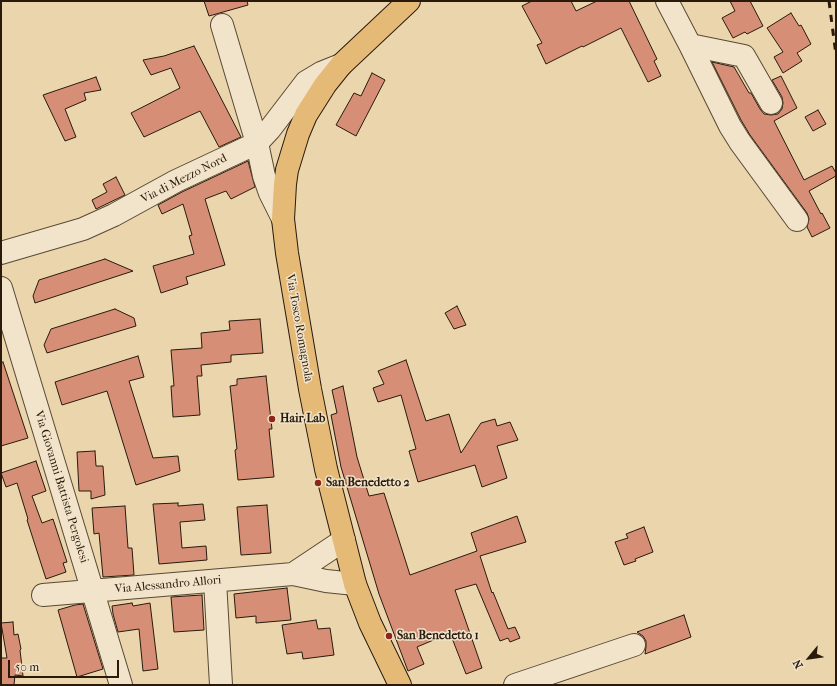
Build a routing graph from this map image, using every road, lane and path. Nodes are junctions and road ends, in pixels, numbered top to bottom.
1 (409, 1) edge
2 (667, 1) edge
3 (222, 25) dead end
4 (690, 45) junction
5 (341, 65) junction
6 (771, 102) dead end
7 (257, 142) junction
8 (283, 219) junction
9 (797, 220) dead end
10 (1, 253) edge
11 (1, 288) edge
12 (344, 540) junction
13 (293, 574) junction
14 (214, 581) junction
15 (355, 584) junction
16 (92, 591) junction
17 (43, 595) dead end
18 (634, 645) dead end
19 (121, 685) edge
20 (221, 685) edge
21 (400, 685) edge
22 (515, 685) edge

1 - 5 main road, Via Tosco Romagnola
2 - 4 street
3 - 7 street
4 - 6 street
4 - 9 street
5 - 7 street, Via di Mezzo Nord
5 - 8 main road, Via Tosco Romagnola
7 - 8 street
7 - 10 street, Via di Mezzo Nord
8 - 12 main road, Via Tosco Romagnola
11 - 16 street, Via Giovanni Battista Pergolesi
12 - 13 street, Via Alessandro Allori
12 - 15 main road, Via Tosco Romagnola
13 - 14 street, Via Alessandro Allori
13 - 15 street, Via Alessandro Allori
14 - 16 street, Via Alessandro Allori
14 - 20 street
15 - 21 main road, Via Tosco Romagnola
16 - 17 street, Via Alessandro Allori
16 - 19 street, Via Giovanni Battista Pergolesi
18 - 22 street

